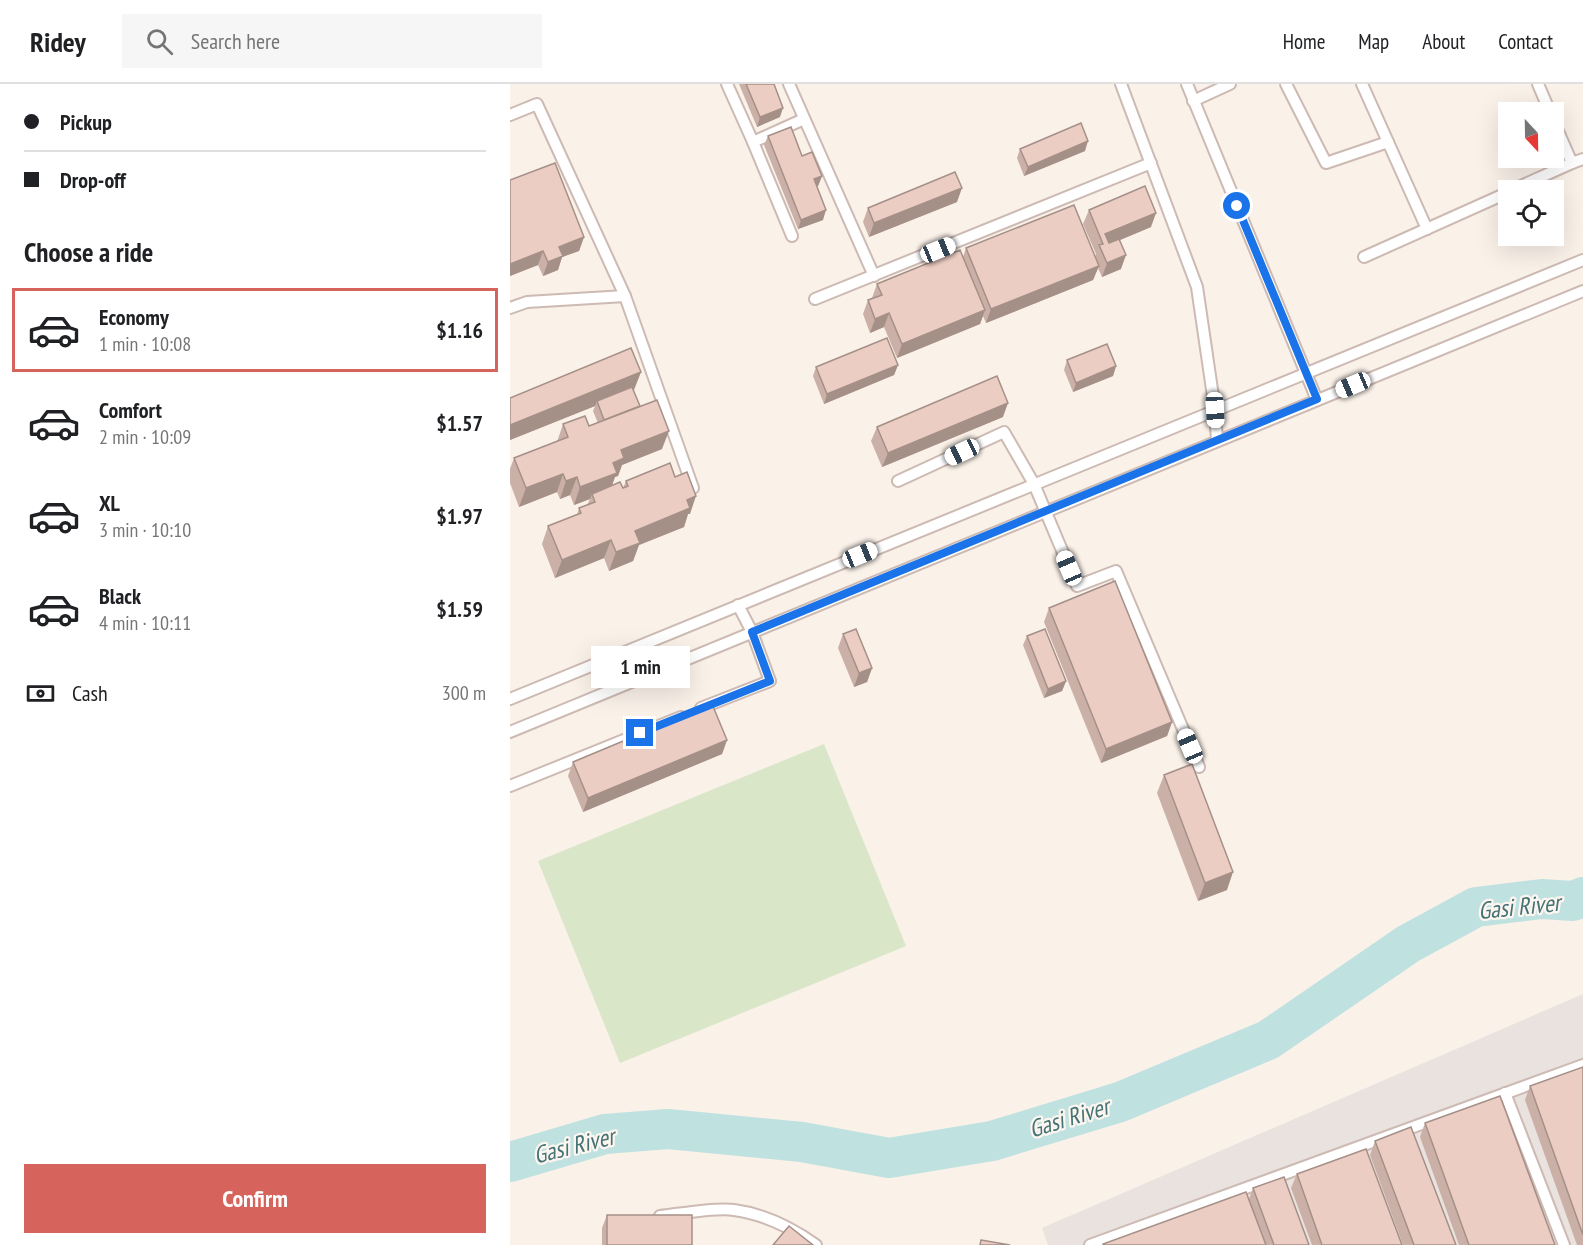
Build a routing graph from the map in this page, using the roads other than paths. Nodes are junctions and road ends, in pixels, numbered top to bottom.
1 (727, 84) edge
2 (789, 84) edge
3 (1121, 84) edge
4 (1186, 84) edge
5 (1230, 84) edge
6 (1286, 84) edge
7 (1362, 84) edge
8 (1538, 84) edge
9 (1193, 101) junction
10 (1546, 102) edge
11 (510, 115) edge
12 (804, 120) junction
13 (753, 142) junction
14 (1388, 142) junction
15 (1564, 145) edge
16 (1583, 159) edge
17 (1151, 163) junction
18 (1572, 163) junction
19 (1534, 180) edge
20 (1498, 196) edge
21 (1427, 229) junction
22 (792, 236) dead end
23 (1364, 257) dead end
24 (1583, 260) edge
25 (874, 276) junction
26 (1583, 291) edge
27 (625, 296) junction
28 (815, 299) dead end
29 (510, 308) edge
30 (1306, 373) junction
31 (1317, 399) junction
32 (1215, 410) junction
33 (1217, 441) junction
34 (898, 481) dead end
35 (1034, 484) junction
36 (693, 488) edge
37 (1046, 511) junction
38 (738, 606) junction
39 (752, 632) junction
40 (510, 699) edge
41 (510, 732) edge
42 (1199, 767) dead end
43 (510, 786) edge
44 (1583, 1065) edge
45 (1505, 1093) junction
46 (648, 1217) edge
47 (816, 1245) edge
48 (1090, 1245) edge
49 (1564, 1245) edge

1 - 13 lane
2 - 12 lane
3 - 17 lane
4 - 9 lane
5 - 9 lane
6 - 14 lane
7 - 14 lane
8 - 10 lane
9 - 30 lane
11 - 27 lane
12 - 13 lane
12 - 25 lane
13 - 22 lane
14 - 21 lane
15 - 18 lane
16 - 18 lane
17 - 25 lane
17 - 32 lane
18 - 19 lane
20 - 21 lane
21 - 23 lane
24 - 30 lane
25 - 28 lane
26 - 31 lane
27 - 29 lane
27 - 36 lane
30 - 31 lane
30 - 32 lane
31 - 33 lane
32 - 33 lane
32 - 35 lane
33 - 37 lane
34 - 35 lane
35 - 37 lane
35 - 38 lane
37 - 39 lane
37 - 42 lane
38 - 39 lane
38 - 40 lane
39 - 41 lane
39 - 43 lane
44 - 45 lane
45 - 48 lane
45 - 49 lane
46 - 47 lane

